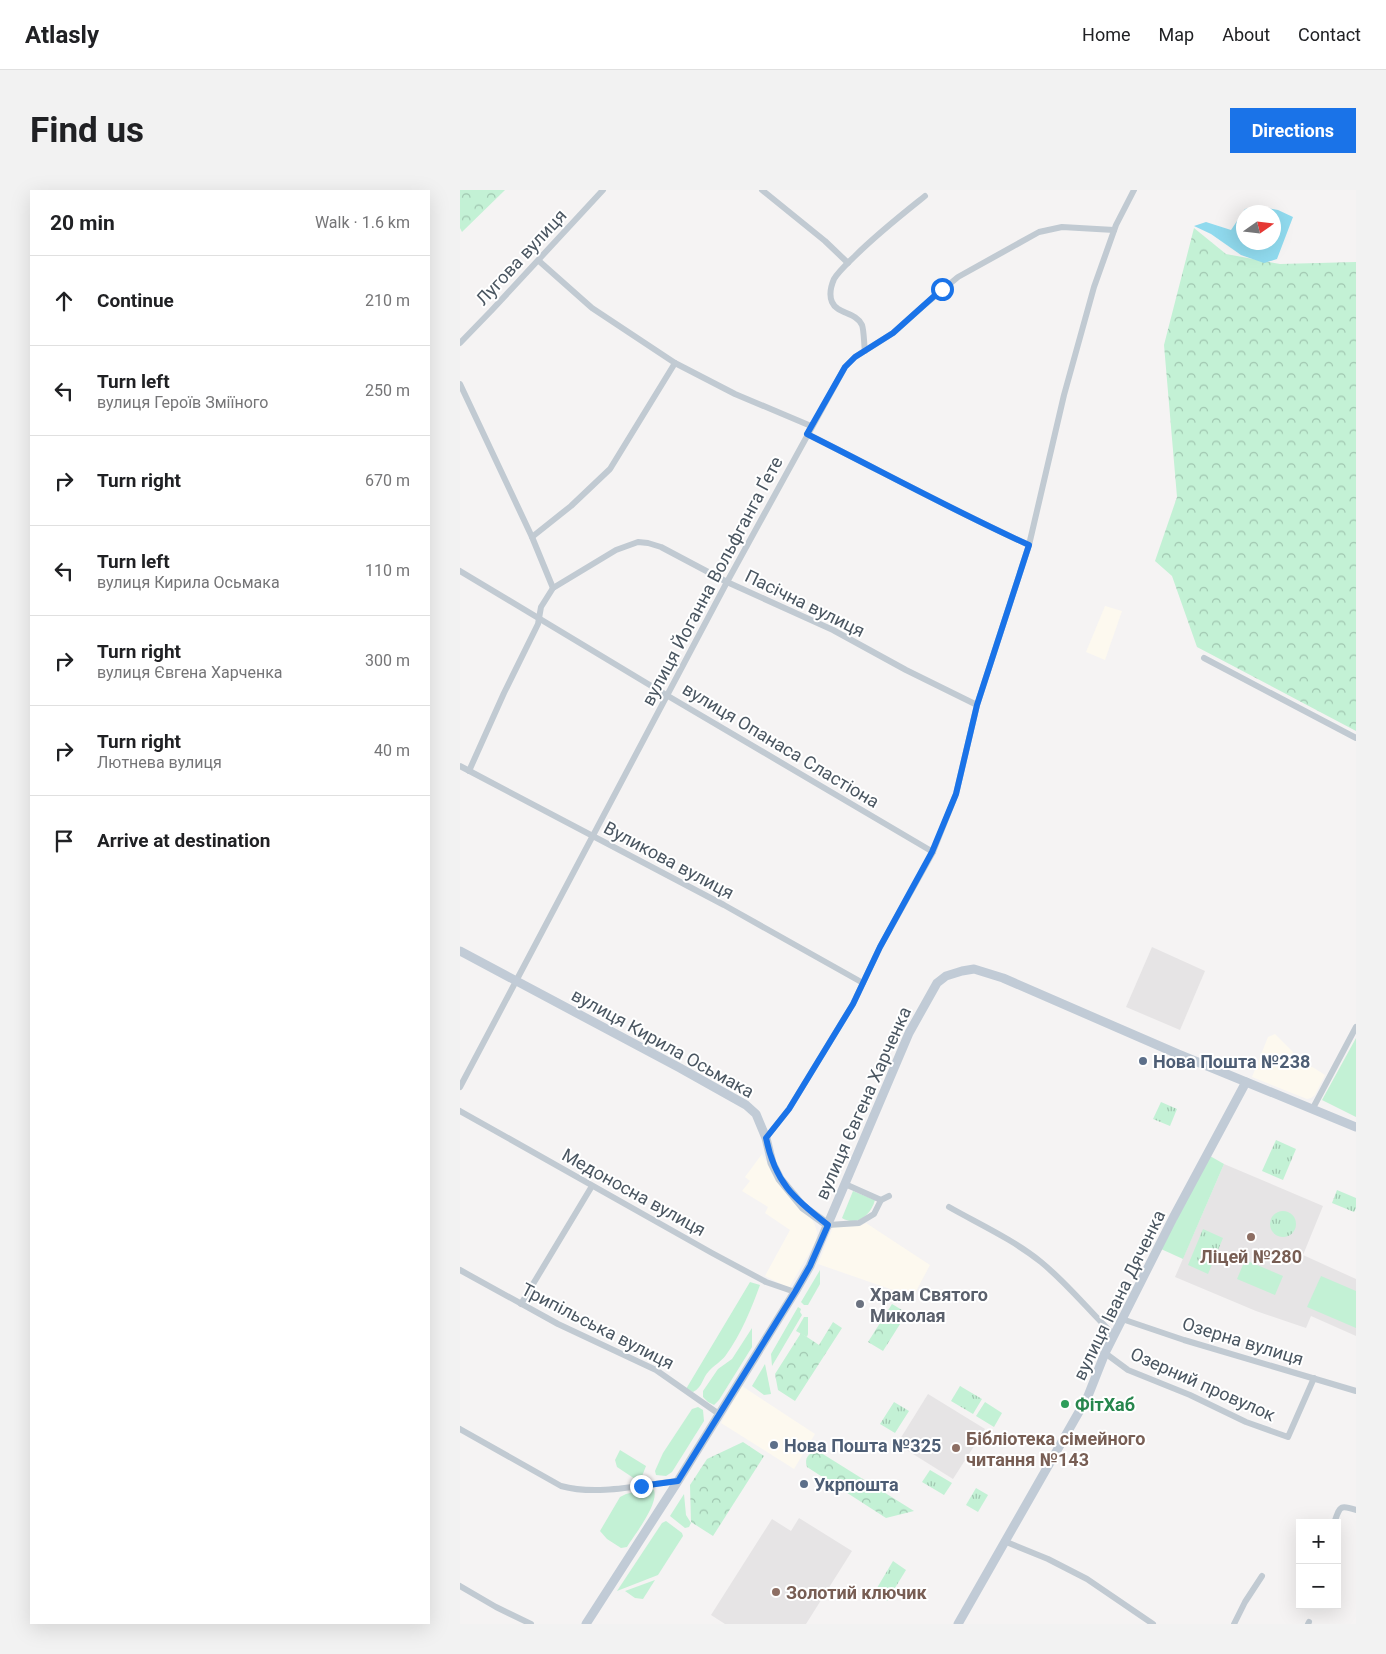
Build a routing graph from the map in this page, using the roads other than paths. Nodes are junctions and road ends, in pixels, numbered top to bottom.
1 (603, 190) edge
2 (762, 190) edge
3 (1134, 190) edge
4 (925, 196) dead end
5 (1114, 230) junction
6 (538, 261) junction
7 (848, 263) junction
8 (460, 343) edge
9 (865, 351) junction
10 (675, 363) junction
11 (460, 384) edge
12 (811, 426) junction
13 (807, 434) junction
14 (532, 537) junction
15 (1029, 545) junction
16 (460, 571) edge
17 (727, 582) junction
18 (553, 588) junction
19 (538, 617) junction
20 (1204, 658) dead end
21 (668, 696) junction
22 (977, 705) junction
23 (1356, 738) edge
24 (460, 766) edge
25 (469, 771) junction
26 (593, 837) junction
27 (932, 852) junction
28 (460, 951) edge
29 (517, 980) junction
30 (863, 983) junction
31 (1356, 1027) edge
32 (1246, 1082) junction
33 (460, 1087) edge
34 (1313, 1108) junction
35 (460, 1111) edge
36 (1356, 1127) edge
37 (766, 1138) junction
38 (845, 1184) junction
39 (592, 1186) junction
40 (889, 1196) dead end
41 (880, 1200) junction
42 (949, 1207) dead end
43 (828, 1225) junction
44 (460, 1270) edge
45 (795, 1292) junction
46 (521, 1304) junction
47 (1122, 1319) junction
48 (1114, 1335) junction
49 (1105, 1353) junction
50 (1314, 1378) junction
51 (1356, 1391) edge
52 (718, 1414) junction
53 (460, 1429) edge
54 (678, 1481) junction
55 (1356, 1510) edge
56 (1335, 1519) edge
57 (1004, 1541) junction
58 (1262, 1576) dead end
59 (460, 1586) edge
60 (531, 1624) edge
61 (586, 1624) edge
62 (958, 1624) edge
63 (1153, 1624) edge
64 (1234, 1624) edge

1 - 6 street, Лугова вулиця
2 - 7 street
3 - 5 street
4 - 7 street
5 - 9 street, вулиця Йоганна Вольфганга Ґете
5 - 15 street
6 - 8 street, Лугова вулиця
6 - 10 street
7 - 9 street
9 - 12 street, вулиця Йоганна Вольфганга Ґете
10 - 12 street
10 - 14 street
11 - 14 street
12 - 13 street, вулиця Йоганна Вольфганга Ґете
13 - 15 street
13 - 17 street, вулиця Йоганна Вольфганга Ґете
14 - 18 street
15 - 22 street
16 - 19 street, вулиця Опанаса Сластіона
17 - 18 street, Пасічна вулиця
17 - 21 street, вулиця Йоганна Вольфганга Ґете
17 - 22 street, Пасічна вулиця
18 - 19 street
19 - 21 street, вулиця Опанаса Сластіона
19 - 25 street
20 - 23 street
21 - 26 street, вулиця Йоганна Вольфганга Ґете
21 - 27 street, вулиця Опанаса Сластіона
22 - 27 street
24 - 25 street, Вуликова вулиця
25 - 26 street, Вуликова вулиця
26 - 29 street, вулиця Йоганна Вольфганга Ґете
26 - 30 street, Вуликова вулиця
27 - 30 street
28 - 29 main road, вулиця Кирила Осьмака
29 - 33 street, вулиця Йоганна Вольфганга Ґете
29 - 37 main road, вулиця Кирила Осьмака
30 - 37 street
31 - 34 street
32 - 34 main road, вулиця Євгена Харченка
32 - 38 main road, вулиця Євгена Харченка
32 - 47 main road, вулиця Івана Дяченка
34 - 36 main road, вулиця Євгена Харченка
35 - 39 street, Медоносна вулиця
37 - 43 main road, вулиця Кирила Осьмака
38 - 41 street
38 - 43 main road, вулиця Євгена Харченка
39 - 45 street, Медоносна вулиця
39 - 46 street
40 - 41 street
41 - 43 street
42 - 48 street
43 - 45 main road, вулиця Євгена Харченка
44 - 46 street, Трипільська вулиця
45 - 52 main road, вулиця Євгена Харченка
46 - 52 street, Трипільська вулиця
47 - 48 main road, вулиця Івана Дяченка
47 - 50 street, Озерна вулиця
48 - 49 main road, вулиця Івана Дяченка
49 - 50 street, Озерний провулок
49 - 57 main road, вулиця Івана Дяченка
50 - 51 street, Озерна вулиця
52 - 54 main road, вулиця Євгена Харченка
53 - 54 street
54 - 61 main road, вулиця Євгена Харченка
55 - 56 street
57 - 62 main road, вулиця Івана Дяченка
57 - 63 street
58 - 64 street
59 - 60 street

